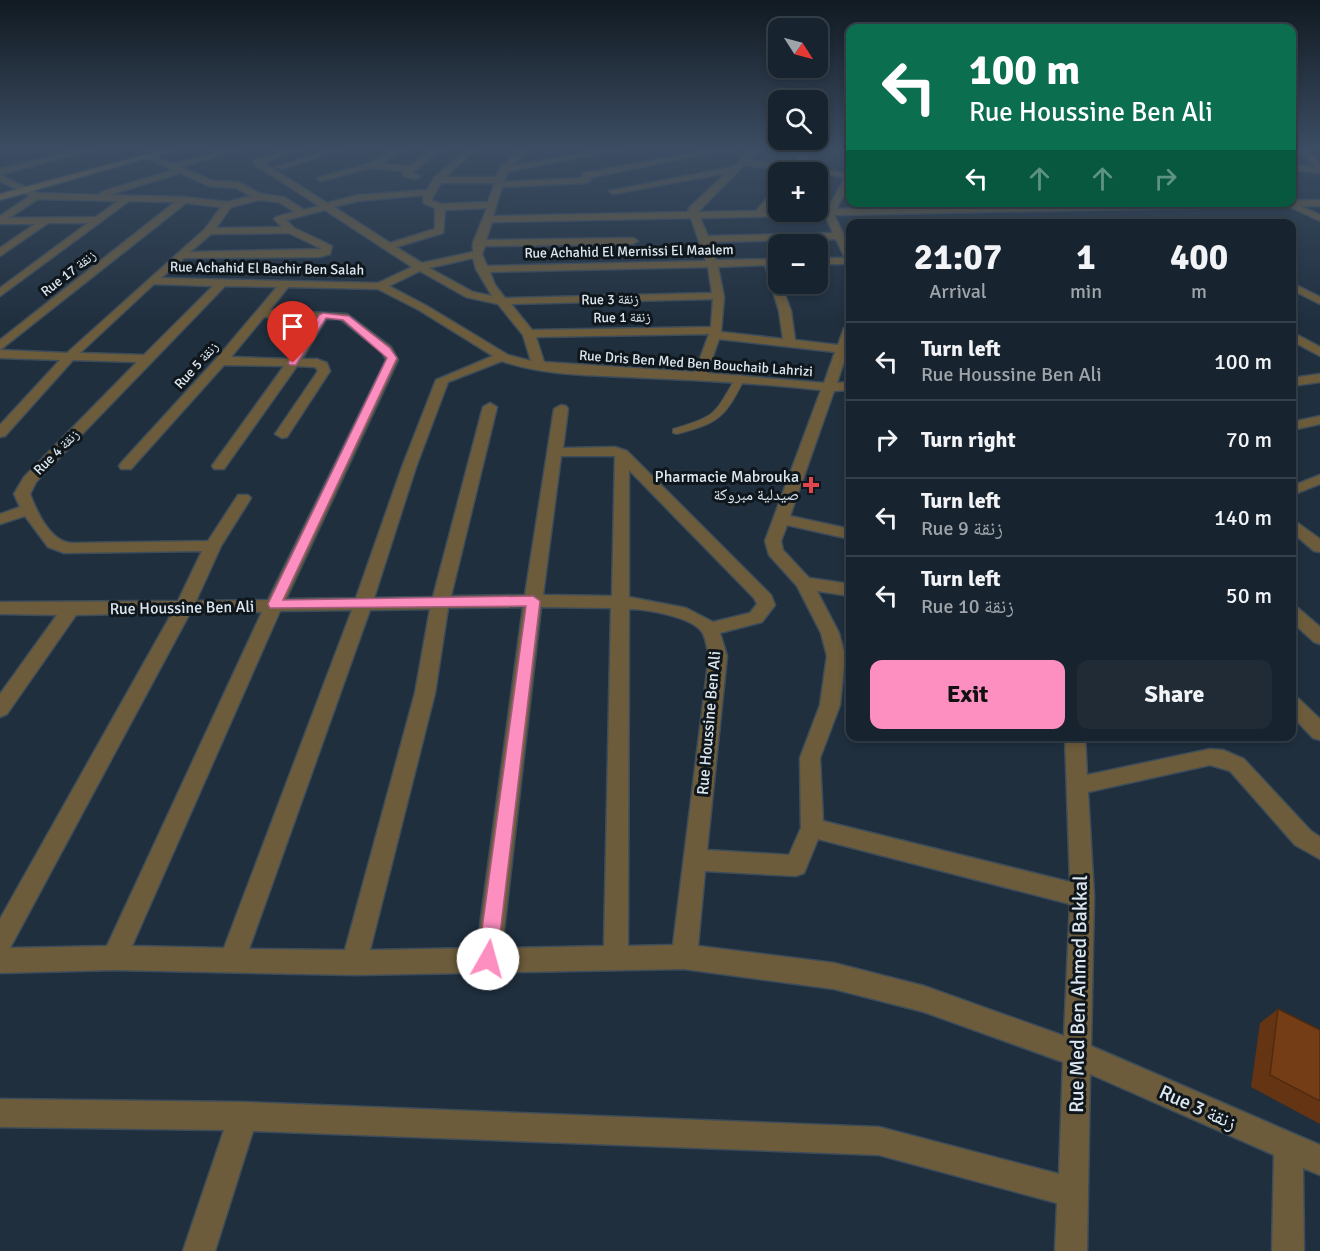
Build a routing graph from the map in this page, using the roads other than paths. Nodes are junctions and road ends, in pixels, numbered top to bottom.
1 (19, 207) edge
2 (115, 207) edge
3 (175, 207) edge
4 (226, 207) edge
5 (294, 207) edge
6 (320, 207) edge
7 (328, 207) edge
8 (440, 207) edge
9 (491, 207) edge
10 (539, 207) edge
11 (612, 207) edge
12 (694, 207) edge
13 (763, 207) edge
14 (833, 207) edge
15 (903, 207) edge
16 (1033, 207) edge
17 (1043, 207) edge
18 (1303, 207) edge
19 (301, 212) junction
20 (908, 212) junction
21 (694, 214) junction
22 (758, 214) junction
23 (829, 214) junction
24 (1320, 218) edge
25 (488, 219) junction
26 (917, 219) edge
27 (1053, 219) edge
28 (0, 220) edge
29 (97, 220) junction
30 (45, 221) junction
31 (291, 230) junction
32 (208, 231) junction
33 (704, 239) junction
34 (844, 239) edge
35 (633, 241) junction
36 (387, 248) junction
37 (478, 248) junction
38 (0, 253) edge
39 (183, 255) junction
40 (846, 259) edge
41 (828, 260) edge
42 (768, 262) edge
43 (712, 264) junction
44 (420, 267) junction
45 (481, 269) junction
46 (153, 281) junction
47 (223, 282) junction
48 (286, 283) junction
49 (380, 286) junction
50 (1296, 288) edge
51 (0, 293) edge
52 (781, 294) edge
53 (717, 296) junction
54 (1318, 300) edge
55 (502, 301) junction
56 (1296, 302) edge
57 (261, 313) junction
58 (323, 315) junction
59 (715, 333) junction
60 (529, 334) junction
61 (1296, 338) edge
62 (846, 340) edge
63 (789, 342) junction
64 (0, 346) edge
65 (843, 349) junction
66 (1320, 352) edge
67 (0, 354) edge
68 (69, 357) junction
69 (502, 357) junction
70 (148, 359) junction
71 (221, 361) junction
72 (293, 363) junction
73 (539, 365) junction
74 (700, 376) junction
75 (740, 378) junction
76 (1313, 379) edge
77 (1296, 381) edge
78 (843, 387) edge
79 (1320, 388) edge
80 (490, 407) dead end
81 (561, 409) dead end
82 (1320, 420) edge
83 (1296, 425) edge
84 (677, 431) dead end
85 (0, 433) edge
86 (282, 434) dead end
87 (555, 452) junction
88 (622, 454) junction
89 (126, 466) dead end
90 (219, 466) dead end
91 (1320, 479) edge
92 (1296, 490) edge
93 (243, 498) dead end
94 (28, 509) junction
95 (0, 519) edge
96 (780, 519) junction
97 (1296, 527) edge
98 (846, 533) edge
99 (213, 546) junction
100 (1320, 546) edge
101 (804, 583) junction
102 (846, 589) edge
103 (533, 601) junction
104 (362, 603) junction
105 (620, 603) junction
106 (274, 604) junction
107 (440, 604) junction
108 (184, 607) junction
109 (0, 608) edge
110 (71, 609) junction
111 (1296, 620) edge
112 (710, 629) junction
113 (1320, 636) edge
114 (1296, 708) edge
115 (0, 709) edge
116 (1320, 732) edge
117 (1075, 741) edge
118 (1077, 786) junction
119 (812, 828) junction
120 (1320, 849) edge
121 (694, 860) junction
122 (1082, 896) junction
123 (0, 943) edge
124 (684, 957) junction
125 (114, 958) junction
126 (616, 958) junction
127 (488, 959) junction
128 (0, 961) edge
129 (232, 961) junction
130 (354, 963) junction
131 (1077, 1054) junction
132 (0, 1113) edge
133 (243, 1116) junction
134 (1289, 1148) junction
135 (1320, 1160) edge
136 (1074, 1193) junction
137 (199, 1251) edge
138 (1071, 1251) edge
139 (1288, 1251) edge

1 - 28 street
2 - 29 street
3 - 64 street, Rue 17 زنقة
4 - 32 street
5 - 19 street
6 - 19 street
7 - 36 street, Rue 3 زنقة
8 - 36 street
9 - 25 street
10 - 25 street
11 - 35 street
12 - 21 street
13 - 22 street
14 - 23 street
15 - 20 street
16 - 20 street
17 - 27 street
18 - 24 street
19 - 31 street
20 - 23 street
20 - 26 street
21 - 22 street
21 - 33 street
21 - 35 street
22 - 23 street
23 - 34 street
25 - 37 street
28 - 30 street
29 - 30 street
29 - 51 street
30 - 38 street
31 - 32 street
31 - 39 street
32 - 39 street
33 - 34 street
33 - 43 street
35 - 37 street
35 - 43 street, Rue Achahid El Mernissi El Maalem
35 - 45 street, Rue Achahid El Mernissi El Maalem
36 - 44 street, Rue 3 زنقة
37 - 44 street
37 - 45 street
39 - 46 street
40 - 41 street
42 - 43 street, Rue Achahid El Mernissi El Maalem
43 - 53 street
44 - 49 street
44 - 55 street, Rue 3 زنقة
45 - 55 street
46 - 47 street, Rue Achahid El Bachir Ben Salah
46 - 68 street
47 - 48 street, Rue Achahid El Bachir Ben Salah
47 - 70 street, Rue 4 زنقة
48 - 49 street, Rue Achahid El Bachir Ben Salah
48 - 57 street, Rue 5 زنقة
49 - 69 street, Rue Achahid El Bachir Ben Salah
50 - 54 street
52 - 63 street
53 - 55 street, Rue 3 زنقة
53 - 59 street
54 - 56 street
55 - 60 street
57 - 58 street
57 - 71 street, Rue 5 زنقة
58 - 72 street
58 - 106 street
59 - 60 street, Rue 1 زنقة
59 - 63 street, Rue 1 زنقة
59 - 74 street
60 - 73 street
61 - 66 street
62 - 65 street
63 - 65 street, Rue 1 زنقة
65 - 78 street
67 - 68 street
68 - 70 street
68 - 85 street
69 - 73 street, Rue Achahid El Bachir Ben Salah
69 - 104 street
70 - 94 street, Rue 4 زنقة
71 - 72 street
71 - 89 street, Rue 5 زنقة
72 - 86 street
72 - 90 street
73 - 74 street, Rue Dris Ben Med Ben Bouchaib Lahrizi
74 - 75 street, Rue Dris Ben Med Ben Bouchaib Lahrizi
75 - 78 street, Rue Dris Ben Med Ben Bouchaib Lahrizi
75 - 84 lane
76 - 77 street
76 - 79 street
78 - 96 street
80 - 107 street
81 - 87 street
82 - 83 street
87 - 88 street
87 - 103 street
88 - 105 street
88 - 112 street
91 - 92 street
93 - 99 street
94 - 95 street
94 - 99 street
96 - 98 street
96 - 101 street
97 - 100 street
99 - 108 street
101 - 102 street
101 - 119 street
103 - 105 street, Rue Houssine Ben Ali
103 - 107 street, Rue Houssine Ben Ali
103 - 127 street
104 - 106 street, Rue Houssine Ben Ali
104 - 107 street, Rue Houssine Ben Ali
104 - 129 street
105 - 112 street, Rue Houssine Ben Ali
105 - 126 street
106 - 108 street, Rue Houssine Ben Ali
106 - 125 street
107 - 130 street
108 - 110 street, Rue Houssine Ben Ali
108 - 123 street
109 - 110 street, Rue Houssine Ben Ali
110 - 115 street
111 - 113 street
112 - 121 street, Rue Houssine Ben Ali
114 - 116 street
117 - 118 street, Rue Med Ben Ahmed Bakkal
118 - 120 street
118 - 122 street, Rue Med Ben Ahmed Bakkal
119 - 121 street
119 - 122 street
121 - 124 street, Rue Houssine Ben Ali
122 - 131 street, Rue Med Ben Ahmed Bakkal
124 - 126 street, Rue 3 زنقة
124 - 131 street, Rue 3 زنقة
125 - 128 street, Rue 3 زنقة
125 - 129 street, Rue 3 زنقة
126 - 127 street, Rue 3 زنقة
127 - 130 street, Rue 3 زنقة
129 - 130 street, Rue 3 زنقة
131 - 134 street, Rue 3 زنقة
131 - 136 street, Rue Med Ben Ahmed Bakkal
132 - 133 street
133 - 136 street
133 - 137 street
134 - 135 street, Rue 3 زنقة
134 - 139 street
136 - 138 street, Rue Med Ben Ahmed Bakkal

